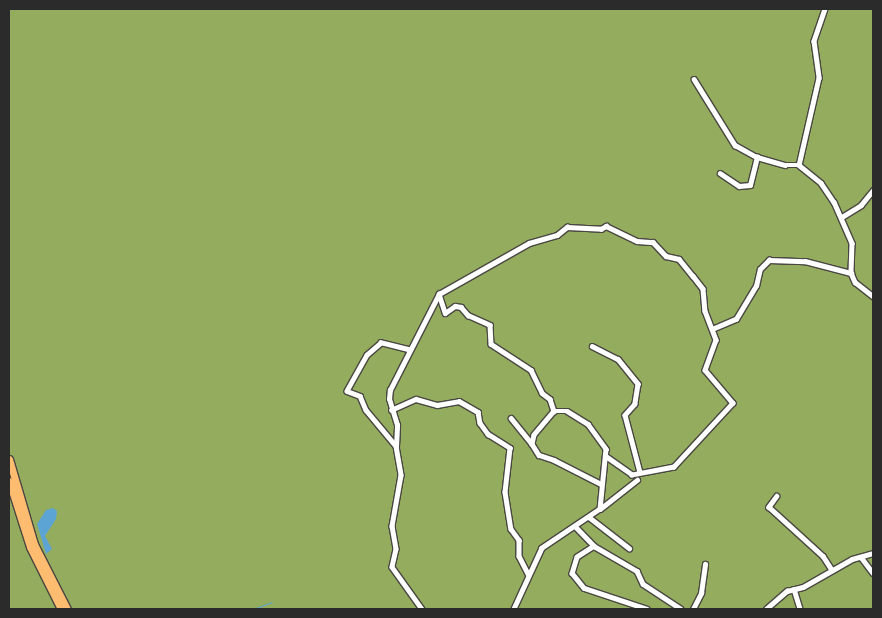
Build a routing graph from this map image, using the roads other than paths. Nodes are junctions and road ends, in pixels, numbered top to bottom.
1 (825, 9) edge
2 (694, 80) dead end
3 (758, 157) junction
4 (799, 165) junction
5 (720, 173) dead end
6 (873, 190) edge
7 (842, 217) junction
8 (851, 273) junction
9 (439, 294) junction
10 (873, 296) edge
11 (712, 329) junction
12 (592, 346) dead end
13 (410, 350) junction
14 (391, 410) junction
15 (554, 411) junction
16 (511, 418) dead end
17 (532, 444) junction
18 (396, 446) junction
19 (606, 457) junction
20 (9, 460) edge
21 (640, 472) junction
22 (637, 480) dead end
23 (9, 481) edge
24 (601, 484) junction
25 (777, 496) dead end
26 (600, 509) junction
27 (589, 517) junction
28 (575, 526) junction
29 (594, 546) junction
30 (629, 548) dead end
31 (873, 553) edge
32 (861, 556) junction
33 (705, 564) dead end
34 (832, 570) junction
35 (873, 573) edge
36 (528, 574) junction
37 (794, 589) junction
38 (61, 609) edge
39 (67, 609) edge
40 (422, 609) edge
41 (514, 609) edge
42 (647, 609) edge
43 (681, 609) edge
44 (693, 609) edge
45 (766, 609) edge
46 (800, 609) edge

1 - 4 street
2 - 3 street
3 - 4 street
3 - 5 street
4 - 7 street
6 - 7 street
7 - 8 street
8 - 10 street
8 - 11 street
9 - 11 street
9 - 13 street
9 - 15 street
11 - 21 street
12 - 21 street
13 - 14 street
13 - 18 street
14 - 18 street
14 - 36 street
15 - 17 street
15 - 19 street
16 - 17 street
17 - 24 street
18 - 40 street
19 - 21 street
19 - 24 street
20 - 39 main road
22 - 26 street
23 - 38 main road
24 - 26 street
25 - 34 street
26 - 27 street
27 - 28 street
27 - 30 street
28 - 29 street
28 - 36 street
29 - 42 street
29 - 43 street
31 - 32 street
32 - 34 street
32 - 35 street
33 - 44 street
34 - 37 street
36 - 41 street
37 - 45 street
37 - 46 street

